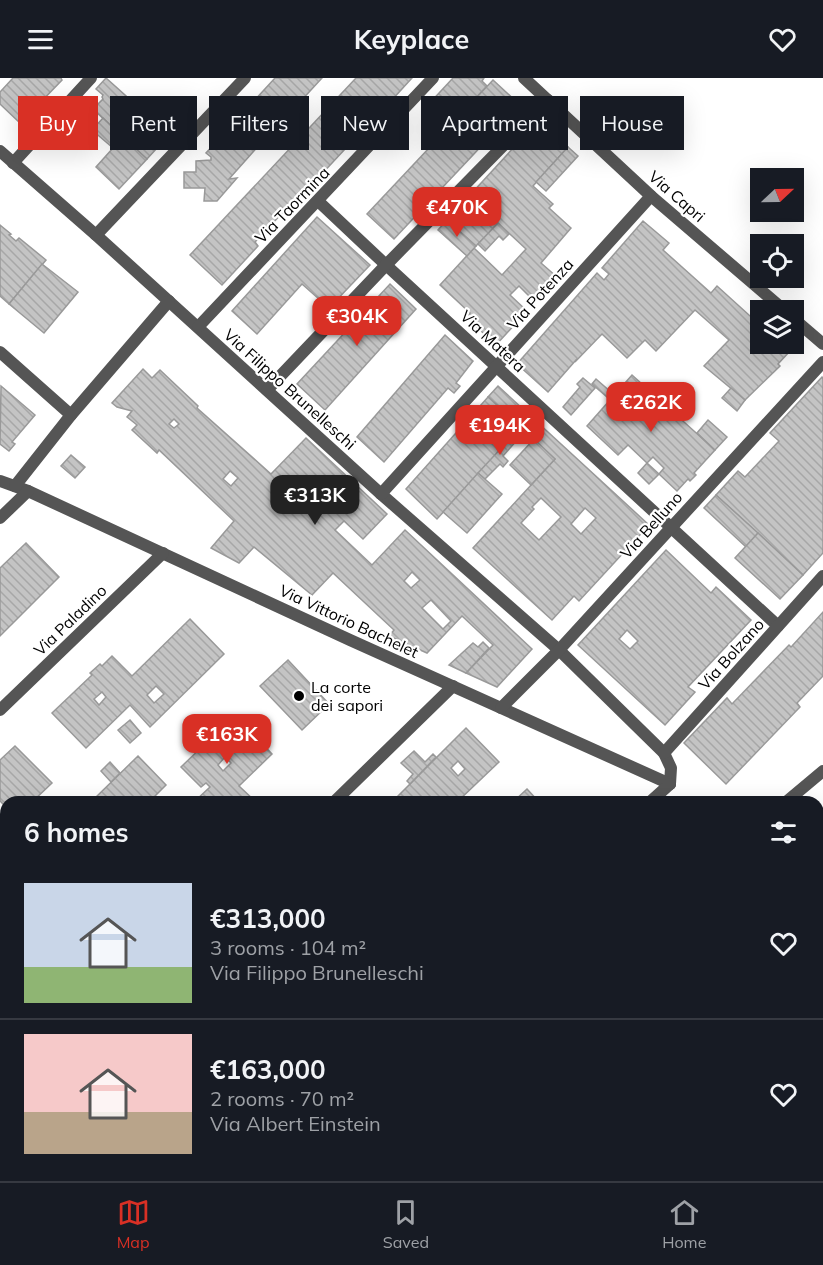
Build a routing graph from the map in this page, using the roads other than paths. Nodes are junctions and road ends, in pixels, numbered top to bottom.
1 (91, 78) edge
2 (245, 78) edge
3 (434, 78) edge
4 (524, 78) edge
5 (544, 96) edge
6 (568, 119) edge
7 (499, 150) edge
8 (0, 151) edge
9 (13, 163) junction
10 (651, 196) junction
11 (318, 201) junction
12 (96, 235) junction
13 (386, 265) junction
14 (772, 300) edge
15 (169, 301) junction
16 (198, 327) junction
17 (804, 328) edge
18 (823, 344) edge
19 (0, 352) edge
20 (823, 362) edge
21 (496, 366) junction
22 (267, 390) junction
23 (71, 415) junction
24 (0, 481) edge
25 (15, 486) junction
26 (28, 490) junction
27 (381, 494) junction
28 (0, 518) edge
29 (671, 527) junction
30 (163, 553) junction
31 (823, 576) edge
32 (778, 626) junction
33 (559, 650) junction
34 (453, 686) junction
35 (501, 708) junction
36 (0, 710) edge
37 (664, 753) junction
38 (823, 771) edge
39 (670, 784) junction
40 (340, 796) edge
41 (657, 796) edge
42 (793, 796) edge

1 - 9 street
2 - 12 street
3 - 11 street, Via Taormina
4 - 5 street, Via Capri
6 - 10 street, Via Capri
7 - 13 street
8 - 9 street, Via Filippo Brunelleschi
9 - 12 street, Via Filippo Brunelleschi
10 - 14 street, Via Capri
10 - 21 street, Via Potenza
11 - 13 street, Via Matera
11 - 16 street, Via Taormina
12 - 15 street, Via Filippo Brunelleschi
13 - 21 street, Via Matera
13 - 22 street
15 - 16 street, Via Filippo Brunelleschi
15 - 23 street
16 - 22 street, Via Filippo Brunelleschi
17 - 18 street
19 - 23 street
20 - 29 street, Via Belluno
21 - 27 street, Via Potenza
21 - 29 street, Via Matera
22 - 27 street, Via Filippo Brunelleschi
23 - 25 street
24 - 25 street, Via Vittorio Bachelet
25 - 26 street, Via Vittorio Bachelet
26 - 28 street
26 - 30 street, Via Vittorio Bachelet
27 - 33 street, Via Filippo Brunelleschi
29 - 32 street, Via Matera
29 - 33 street, Via Belluno
30 - 34 street, Via Vittorio Bachelet
30 - 36 street, Via Paladino
31 - 32 street, Via Bolzano
32 - 37 street, Via Bolzano
33 - 35 street, Via Belluno
33 - 37 street, Via Filippo Brunelleschi
34 - 35 street, Via Vittorio Bachelet
34 - 40 street
35 - 39 street, Via Vittorio Bachelet
37 - 39 street
38 - 42 street
39 - 41 street

